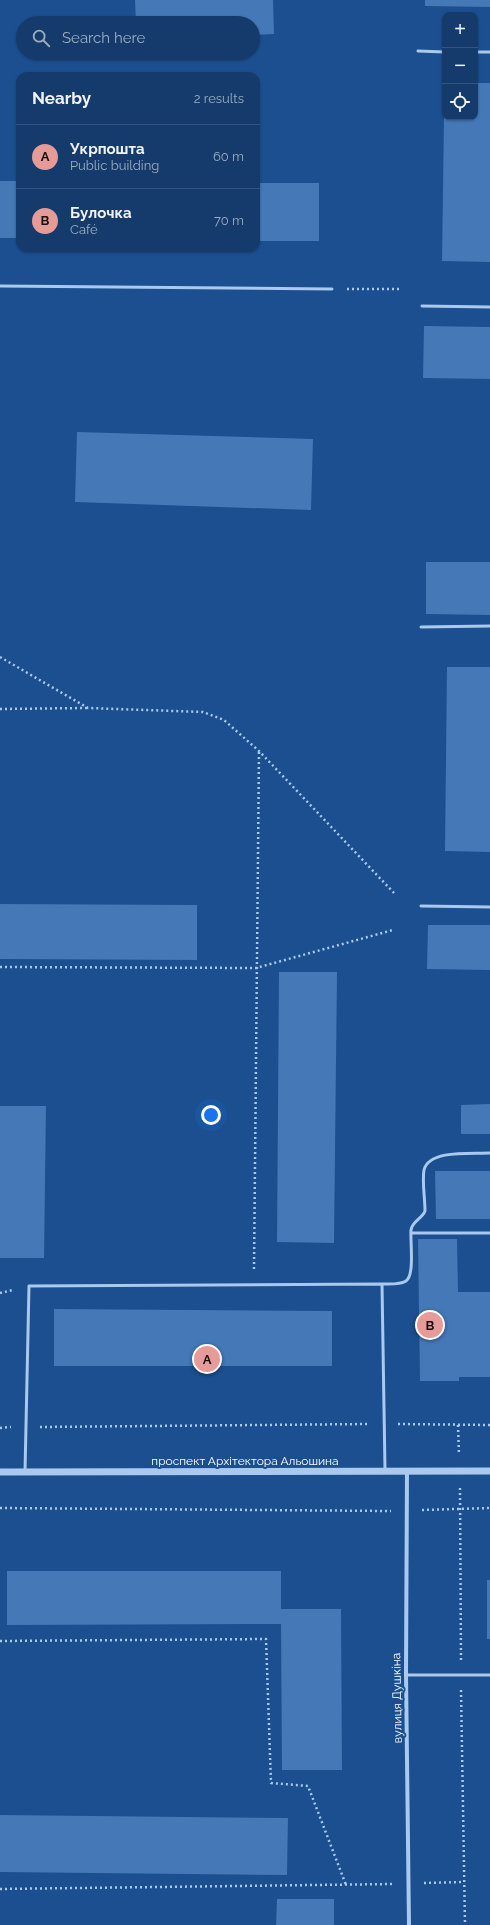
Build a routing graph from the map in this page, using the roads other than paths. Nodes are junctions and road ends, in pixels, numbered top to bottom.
1 (418, 51) dead end
2 (442, 52) edge
3 (478, 52) edge
4 (490, 52) edge
5 (0, 286) edge
6 (332, 289) road end
7 (422, 306) dead end
8 (490, 307) edge
9 (490, 626) edge
10 (421, 627) dead end
11 (421, 906) dead end
12 (490, 907) edge
13 (490, 1153) edge
14 (411, 1233) junction
15 (490, 1233) edge
16 (382, 1284) junction
17 (406, 1471) junction
18 (490, 1471) edge
19 (0, 1472) edge
20 (25, 1472) junction
21 (385, 1472) junction
22 (490, 1675) edge
23 (406, 1676) junction
24 (409, 1925) edge

1 - 2 lane
3 - 4 lane
5 - 6 lane
7 - 8 lane
9 - 10 lane
11 - 12 lane
13 - 14 lane
14 - 15 lane
14 - 16 lane
16 - 20 lane
16 - 21 lane
17 - 18 street, проспект Архітектора Альошина
17 - 21 street, проспект Архітектора Альошина
17 - 23 street, вулиця Душкіна
19 - 20 street, проспект Архітектора Альошина
20 - 21 street, проспект Архітектора Альошина
22 - 23 lane
23 - 24 street, вулиця Душкіна

